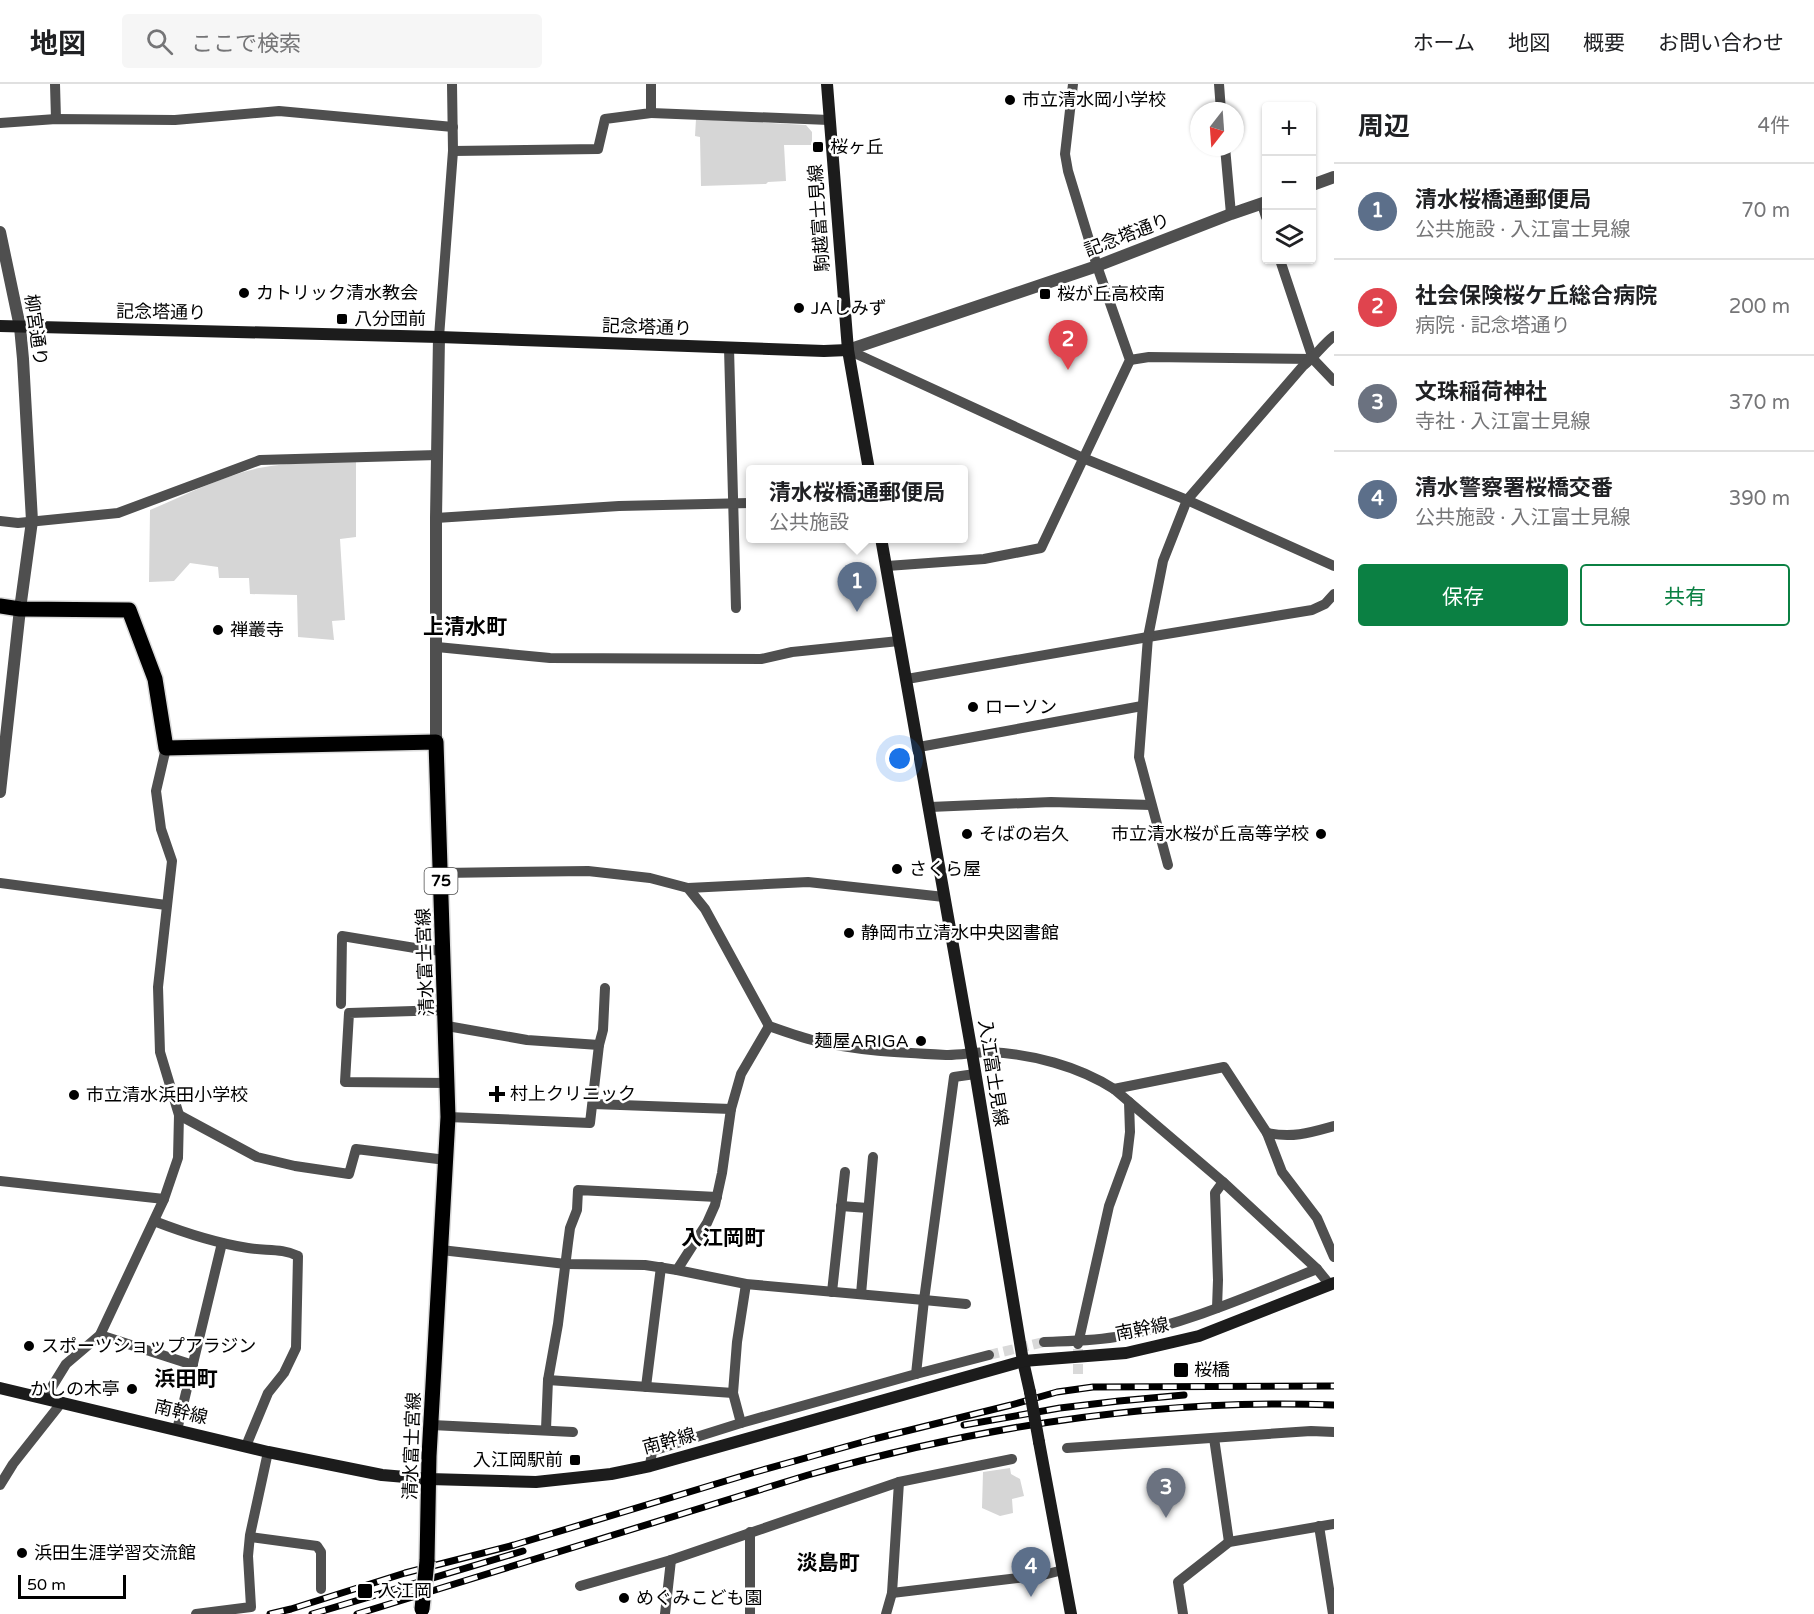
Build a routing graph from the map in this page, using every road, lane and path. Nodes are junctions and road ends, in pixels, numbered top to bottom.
1 (55, 84) edge
2 (452, 84) edge
3 (651, 84) edge
4 (827, 84) edge
5 (1073, 84) edge
6 (1219, 84) edge
7 (1220, 102) edge
8 (651, 113) junction
9 (56, 119) junction
10 (829, 120) junction
11 (0, 123) edge
12 (453, 127) junction
13 (453, 151) junction
14 (1226, 156) edge
15 (1334, 177) edge
16 (1316, 183) edge
17 (1262, 204) edge
18 (1232, 214) junction
19 (0, 232) edge
20 (1281, 264) edge
21 (1097, 266) junction
22 (0, 326) edge
23 (20, 327) junction
24 (439, 336) junction
25 (1334, 336) edge
26 (729, 348) junction
27 (848, 350) junction
28 (1313, 359) junction
29 (1130, 360) junction
30 (1334, 381) edge
31 (437, 455) junction
32 (1083, 458) junction
33 (868, 465) edge
34 (1186, 500) junction
35 (746, 503) edge
36 (733, 504) junction
37 (436, 518) junction
38 (0, 521) edge
39 (32, 521) junction
40 (882, 543) edge
41 (886, 566) junction
42 (1334, 566) edge
43 (1334, 594) edge
44 (0, 606) edge
45 (736, 608) dead end
46 (20, 609) junction
47 (1148, 637) junction
48 (899, 641) junction
49 (437, 646) junction
50 (907, 680) junction
51 (1142, 706) junction
52 (436, 742) junction
53 (919, 747) junction
54 (166, 748) junction
55 (0, 792) edge
56 (1151, 805) junction
57 (930, 807) junction
58 (1168, 865) dead end
59 (441, 873) junction
60 (0, 883) edge
61 (688, 888) junction
62 (944, 897) junction
63 (166, 905) junction
64 (444, 951) junction
65 (604, 988) dead end
66 (341, 1004) dead end
67 (446, 1010) junction
68 (447, 1026) junction
69 (769, 1026) junction
70 (599, 1045) junction
71 (972, 1053) junction
72 (975, 1074) junction
73 (448, 1083) junction
74 (1114, 1089) junction
75 (1129, 1102) junction
76 (593, 1104) junction
77 (731, 1109) junction
78 (179, 1115) junction
79 (448, 1117) junction
80 (1334, 1126) edge
81 (1267, 1133) junction
82 (873, 1157) dead end
83 (446, 1160) junction
84 (845, 1172) dead end
85 (0, 1180) edge
86 (1223, 1182) junction
87 (717, 1197) junction
88 (164, 1199) junction
89 (841, 1206) junction
90 (868, 1208) junction
91 (154, 1221) junction
92 (222, 1243) junction
93 (441, 1250) junction
94 (1334, 1257) edge
95 (566, 1264) junction
96 (661, 1267) junction
97 (1317, 1269) junction
98 (677, 1270) junction
99 (746, 1284) junction
100 (1332, 1284) edge
101 (832, 1292) junction
102 (861, 1294) junction
103 (924, 1300) junction
104 (966, 1304) dead end
105 (1216, 1308) junction
106 (100, 1335) junction
107 (1044, 1342) tunnel mouth
108 (1078, 1342) junction
109 (989, 1355) tunnel mouth
110 (1023, 1361) junction
111 (193, 1365) junction
112 (916, 1374) junction
113 (548, 1380) junction
114 (646, 1387) junction
115 (0, 1388) edge
116 (734, 1393) junction
117 (45, 1398) junction
118 (62, 1402) junction
119 (741, 1423) junction
120 (432, 1425) junction
121 (546, 1429) junction
122 (177, 1430) junction
123 (573, 1432) dead end
124 (1334, 1432) edge
125 (1214, 1438) junction
126 (246, 1446) junction
127 (1067, 1448) dead end
128 (268, 1452) junction
129 (1012, 1459) dead end
130 (650, 1466) junction
131 (429, 1479) junction
132 (900, 1482) junction
133 (0, 1485) edge
134 (1334, 1524) edge
135 (1319, 1526) junction
136 (750, 1532) junction
137 (250, 1537) junction
138 (1230, 1542) junction
139 (671, 1560) junction
140 (1062, 1570) junction
141 (580, 1586) dead end
142 (321, 1589) dead end
143 (892, 1593) junction
144 (422, 1612) edge
145 (196, 1614) edge
146 (665, 1614) edge
147 (750, 1614) edge
148 (886, 1614) edge
149 (1071, 1614) edge
150 (1183, 1614) edge
151 (1333, 1614) edge

1 - 9 street
2 - 12 street
3 - 8 street
4 - 10 main road, 駒越富士見線
5 - 21 street
6 - 7 street
8 - 10 street
8 - 13 street
9 - 11 street
9 - 12 street
10 - 27 main road, 駒越富士見線
12 - 13 street
13 - 24 street
14 - 18 street
15 - 16 street
17 - 18 street, 記念塔通り
18 - 21 street, 記念塔通り
19 - 23 street, 柳宮通り
20 - 28 street
21 - 27 street, 記念塔通り
21 - 29 street
22 - 23 main road, 記念塔通り
23 - 24 main road, 記念塔通り
23 - 39 street, 柳宮通り
24 - 26 main road, 記念塔通り
24 - 31 street
25 - 28 street
26 - 27 main road, 記念塔通り
26 - 36 street
27 - 32 street
27 - 33 main road
28 - 29 street
28 - 30 street
28 - 34 street
29 - 32 street
31 - 37 street
31 - 39 street
32 - 34 street
32 - 41 street
34 - 42 street
34 - 47 street
35 - 36 street
36 - 37 street
36 - 45 street
37 - 49 street
38 - 39 street
39 - 46 street, 柳宮通り
40 - 41 main road, 入江富士見線
41 - 48 main road, 入江富士見線
43 - 47 street
44 - 46 main road
46 - 54 main road
46 - 55 street, 柳宮通り
47 - 50 street
47 - 51 street
48 - 49 street
48 - 50 main road, 入江富士見線
49 - 52 street
50 - 53 main road, 入江富士見線
51 - 53 street
51 - 56 street
52 - 54 main road
52 - 59 main road, 清水富士宮線 / 75
53 - 57 main road, 入江富士見線
54 - 63 street
56 - 57 street
56 - 58 street
57 - 62 main road, 入江富士見線
59 - 61 street
59 - 64 main road, 清水富士宮線 / 75
60 - 63 street
61 - 62 street
61 - 69 street
62 - 71 main road, 入江富士見線
63 - 78 street
64 - 66 street
64 - 67 main road, 清水富士宮線 / 75
65 - 70 street
67 - 68 main road, 清水富士宮線 / 75
67 - 73 street
68 - 70 street
68 - 73 main road, 清水富士宮線 / 75
69 - 71 street
69 - 77 street
70 - 76 street
71 - 72 main road, 入江富士見線
71 - 74 street
72 - 103 street
72 - 110 main road, 入江富士見線
73 - 79 main road, 清水富士宮線 / 75
74 - 75 street
74 - 81 street
75 - 86 street
75 - 108 street
76 - 77 street
76 - 79 street
77 - 87 street
78 - 83 street
78 - 88 street
79 - 83 main road, 清水富士宮線 / 75
80 - 81 street
81 - 94 street
82 - 90 street
83 - 93 main road, 清水富士宮線 / 75
84 - 89 street
85 - 88 street
86 - 97 street
86 - 105 street
87 - 95 street
87 - 98 street
88 - 91 street
89 - 90 street
89 - 101 street
90 - 102 street
91 - 92 street
91 - 106 street
92 - 111 street
92 - 126 street
93 - 95 street
93 - 120 main road, 清水富士宮線 / 75
95 - 96 street
95 - 113 street
96 - 98 street
96 - 114 street
97 - 100 street
97 - 105 street
98 - 99 street
99 - 101 street
99 - 116 street
100 - 110 main road, 南幹線
101 - 102 street
102 - 103 street
103 - 104 street
103 - 112 street
105 - 108 street
106 - 111 street
106 - 117 street
107 - 108 street
109 - 112 street
110 - 130 main road, 南幹線
110 - 140 main road, 入江富士見線, bridge
111 - 122 street
112 - 119 street
113 - 114 street
113 - 121 street
114 - 116 street
115 - 117 main road, 南幹線
116 - 119 street
117 - 118 main road, 南幹線
118 - 122 main road, 南幹線
118 - 133 street
119 - 130 street
120 - 121 street
120 - 131 main road, 清水富士宮線 / 75
121 - 123 street
122 - 126 main road, 南幹線
124 - 125 street
125 - 127 street
125 - 138 street
126 - 128 main road, 南幹線
128 - 131 main road, 南幹線
128 - 137 street
129 - 132 street
130 - 131 main road, 南幹線
131 - 144 main road, 清水富士宮線 / 75, bridge
132 - 136 street
132 - 143 street
134 - 135 street
135 - 138 street
135 - 151 street
136 - 139 street
136 - 147 street
137 - 142 street
137 - 145 street
138 - 150 street
139 - 141 street
139 - 146 street
140 - 143 street
140 - 149 main road, 入江富士見線
143 - 148 street

